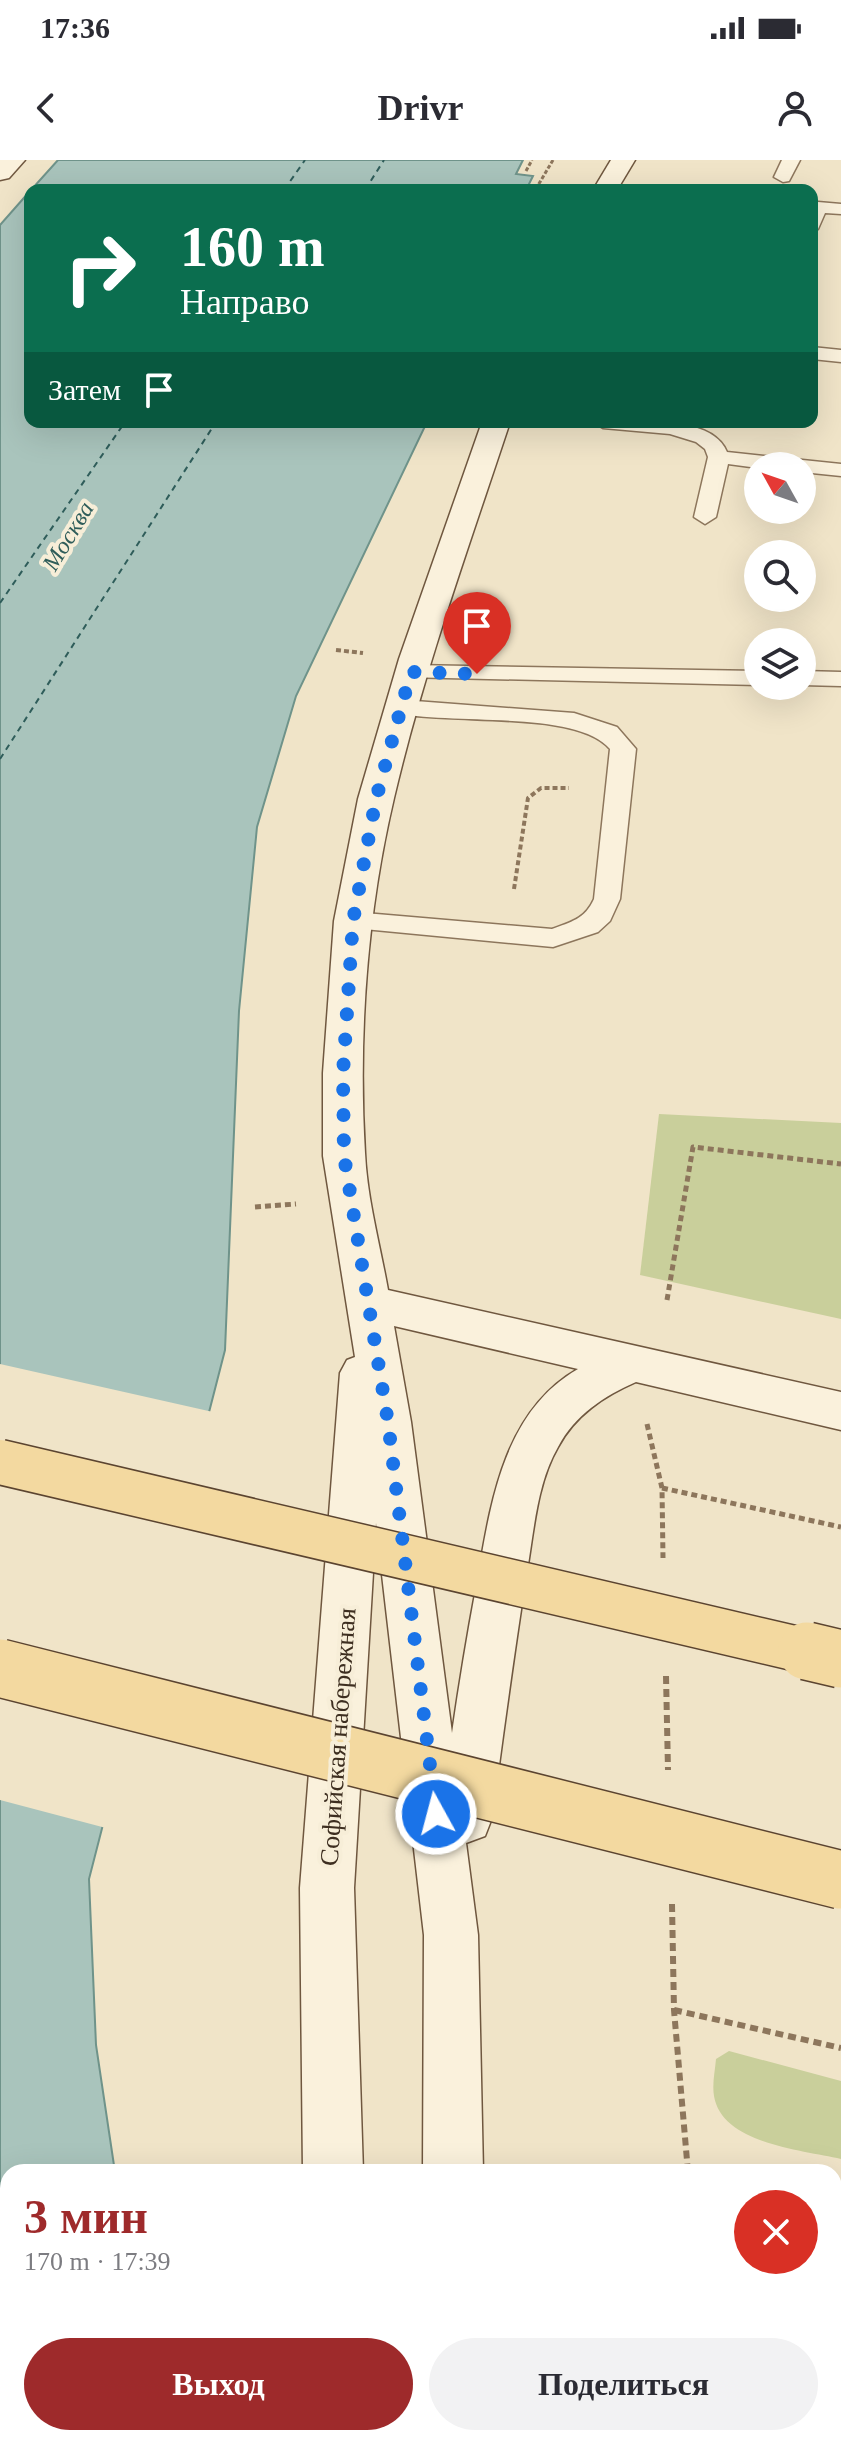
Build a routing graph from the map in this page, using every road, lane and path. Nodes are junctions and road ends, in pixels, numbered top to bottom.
1 (13, 160) edge
2 (532, 160) edge
3 (553, 160) edge
4 (623, 160) edge
5 (526, 171) dead end
6 (0, 173) edge
7 (539, 184) edge
8 (609, 184) edge
9 (818, 207) edge
10 (841, 209) edge
11 (818, 354) edge
12 (841, 356) edge
13 (494, 428) edge
14 (657, 428) edge
15 (719, 457) junction
16 (744, 460) edge
17 (816, 467) edge
18 (841, 470) edge
19 (705, 517) dead end
20 (411, 672) junction
21 (744, 678) edge
22 (816, 678) edge
23 (841, 679) edge
24 (402, 707) junction
25 (618, 791) junction
26 (353, 921) junction
27 (507, 934) junction
28 (841, 1164) edge
29 (309, 1203) dead end
30 (255, 1207) dead end
31 (667, 1300) dead end
32 (368, 1303) junction
33 (633, 1365) junction
34 (841, 1411) edge
35 (0, 1462) edge
36 (662, 1488) dead end
37 (841, 1527) edge
38 (841, 1659) edge
39 (0, 1668) edge
40 (841, 1880) edge
41 (451, 1935) junction
42 (674, 2010) dead end
43 (841, 2048) edge
44 (333, 2164) edge
45 (453, 2164) edge

1 - 6 main road
2 - 5 path
3 - 7 path
4 - 8 main road
9 - 10 lane
11 - 12 lane
13 - 20 main road, Софийская набережная
14 - 15 lane
15 - 16 lane
15 - 19 lane
17 - 18 lane
20 - 21 lane
20 - 24 main road, Софийская набережная
22 - 23 lane
24 - 25 lane
24 - 26 main road, Софийская набережная
25 - 27 lane
25 - 27 path
26 - 27 lane
26 - 32 main road, Софийская набережная
28 - 31 path
29 - 30 path
32 - 33 main road
32 - 41 main road, Софийская набережная
32 - 44 main road, Софийская набережная
33 - 34 main road
33 - 41 main road
35 - 38 main road, bridge
36 - 37 path
39 - 40 main road, bridge
41 - 45 main road, Софийская набережная
42 - 43 path

